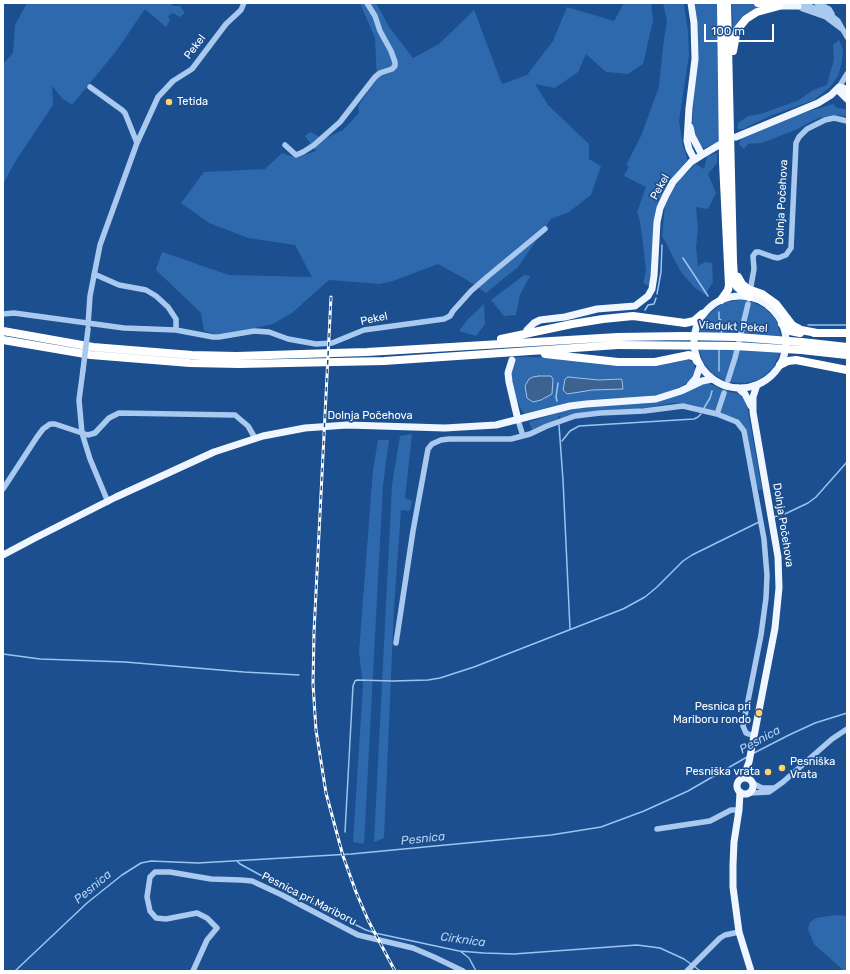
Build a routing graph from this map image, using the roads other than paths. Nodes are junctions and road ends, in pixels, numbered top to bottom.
1 (244, 3) edge
2 (367, 3) edge
3 (691, 3) edge
4 (721, 3) edge
5 (728, 3) edge
6 (758, 3) edge
7 (817, 3) edge
8 (798, 4) edge
9 (779, 6) junction
10 (834, 17) junction
11 (843, 30) junction
12 (847, 37) edge
13 (730, 66) junction
14 (847, 74) edge
15 (90, 88) dead end
16 (838, 88) junction
17 (847, 90) edge
18 (847, 99) edge
19 (847, 121) edge
20 (689, 122) junction
21 (736, 136) dead end
22 (137, 143) junction
23 (285, 145) dead end
24 (719, 145) dead end
25 (702, 155) junction
26 (694, 159) junction
27 (545, 229) dead end
28 (733, 242) junction
29 (94, 274) junction
30 (751, 286) dead end
31 (721, 300) junction
32 (748, 300) junction
33 (3, 314) edge
34 (702, 314) junction
35 (89, 323) junction
36 (782, 324) junction
37 (176, 330) junction
38 (527, 330) dead end
39 (3, 331) edge
40 (817, 333) junction
41 (847, 333) edge
42 (3, 340) edge
43 (618, 341) junction
44 (472, 345) junction
45 (847, 347) edge
46 (847, 355) edge
47 (511, 356) junction
48 (699, 363) junction
49 (780, 365) junction
50 (847, 370) edge
51 (712, 379) junction
52 (728, 380) tunnel mouth
53 (757, 385) junction
54 (688, 388) junction
55 (738, 388) junction
56 (724, 393) tunnel mouth
57 (753, 412) junction
58 (717, 414) junction
59 (518, 420) junction
60 (82, 433) junction
61 (523, 436) junction
62 (255, 438) junction
63 (3, 489) edge
64 (767, 491) junction
65 (756, 493) junction
66 (108, 502) junction
67 (3, 555) edge
68 (396, 643) dead end
69 (847, 729) edge
70 (753, 739) junction
71 (749, 780) junction
72 (775, 788) junction
73 (740, 792) junction
74 (749, 793) junction
75 (739, 810) junction
76 (657, 829) dead end
77 (739, 932) junction
78 (689, 969) edge
79 (193, 971) edge
80 (463, 971) edge
81 (751, 971) edge

1 - 22 street, Pekel
2 - 23 street
3 - 20 main road
4 - 31 highway
5 - 13 highway
6 - 9 highway
7 - 10 street
8 - 9 main road
8 - 10 street
8 - 11 street
9 - 13 highway
10 - 11 street
11 - 12 street
13 - 28 highway
14 - 16 street
15 - 22 street
16 - 17 main road
16 - 18 main road
16 - 21 main road
19 - 30 street, Dolnja Počehova
20 - 25 main road
20 - 26 main road
22 - 29 street, Pekel
24 - 25 main road, Pekel
25 - 26 main road, Pekel
26 - 38 main road, Pekel
27 - 37 street, Pekel
28 - 32 highway
28 - 40 highway
29 - 35 street, Pekel
29 - 37 street
31 - 32 main road
31 - 34 main road
32 - 36 main road
32 - 52 street
33 - 35 street, Pekel
34 - 44 highway
34 - 48 main road
35 - 37 street, Pekel
35 - 60 street, Pekel, bridge
36 - 40 highway
36 - 49 main road
39 - 44 highway
40 - 41 highway
42 - 47 highway
43 - 44 highway
43 - 45 highway, Viadukt Pekel, bridge
43 - 46 highway, Viadukt Pekel, bridge
43 - 47 highway
47 - 48 highway
47 - 59 main road
48 - 51 main road
48 - 54 main road
49 - 50 highway
49 - 53 main road
51 - 54 main road, Dolnja Počehova
51 - 55 main road
53 - 55 main road
53 - 57 main road, Dolnja Počehova
54 - 59 main road, Dolnja Počehova
55 - 57 main road, Dolnja Počehova
56 - 58 street
57 - 64 main road, Dolnja Počehova
58 - 61 street
58 - 65 street, Dolnja Počehova
59 - 61 street
59 - 62 main road, Dolnja Počehova
60 - 62 street
60 - 63 street
60 - 66 street, Pekel
61 - 68 street
62 - 66 main road, Dolnja Počehova
64 - 65 street
64 - 70 main road, Dolnja Počehova
65 - 70 street, Dolnja Počehova
66 - 67 main road, Dolnja Počehova
69 - 72 street
70 - 71 main road, Dolnja Počehova
71 - 72 street
71 - 73 main road
71 - 74 main road
72 - 74 street
73 - 74 main road
73 - 75 main road
74 - 75 main road
75 - 76 street
75 - 77 main road
77 - 78 street
77 - 81 main road
79 - 80 street, Pesnica pri Mariboru

